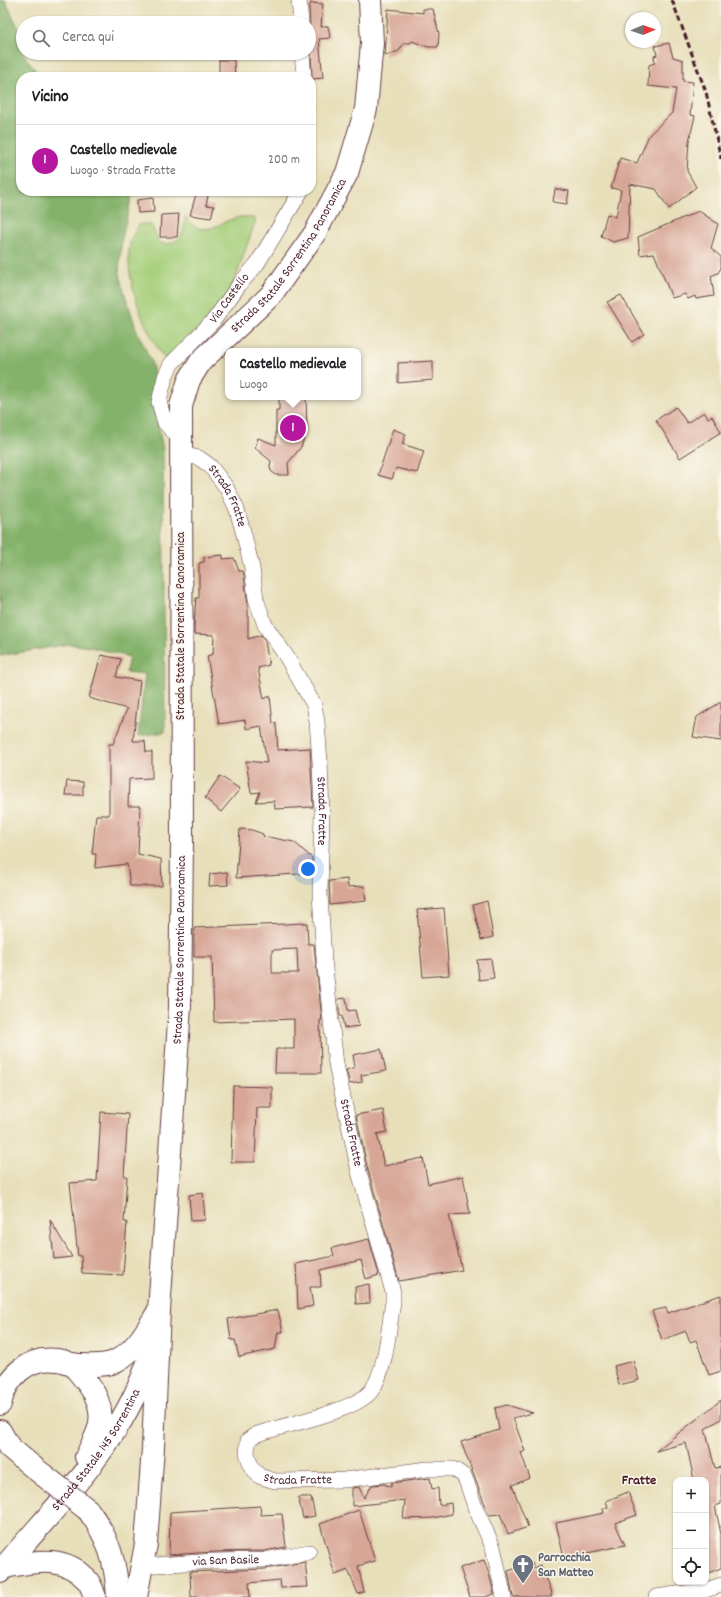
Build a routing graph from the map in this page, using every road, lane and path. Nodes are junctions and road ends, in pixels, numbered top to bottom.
1 (299, 0) edge
2 (370, 0) edge
3 (300, 16) edge
4 (303, 60) edge
5 (304, 72) edge
6 (298, 196) edge
7 (180, 447) junction
8 (159, 1311) junction
9 (72, 1364) junction
10 (0, 1404) edge
11 (0, 1431) edge
12 (73, 1488) junction
13 (309, 1552) dead end
14 (142, 1566) junction
15 (2, 1570) edge
16 (721, 1584) edge
17 (710, 1594) edge
18 (95, 1597) edge
19 (118, 1597) edge
20 (136, 1597) edge
21 (504, 1597) edge
22 (656, 1597) edge

1 - 3 street
2 - 7 main road, Strada Statale Sorrentina Panoramica
4 - 5 street
6 - 7 street, Via Castello
7 - 8 main road, Strada Statale Sorrentina Panoramica
7 - 21 street, Strada Fratte
8 - 9 main road
8 - 12 main road, Strada Statale 145 Sorrentina
8 - 14 main road
9 - 10 main road
9 - 12 main road
11 - 19 main road, bridge
12 - 15 main road, Strada Statale 145 Sorrentina
13 - 14 street, via San Basile
14 - 20 main road
15 - 18 main road
16 - 17 street
17 - 22 street

